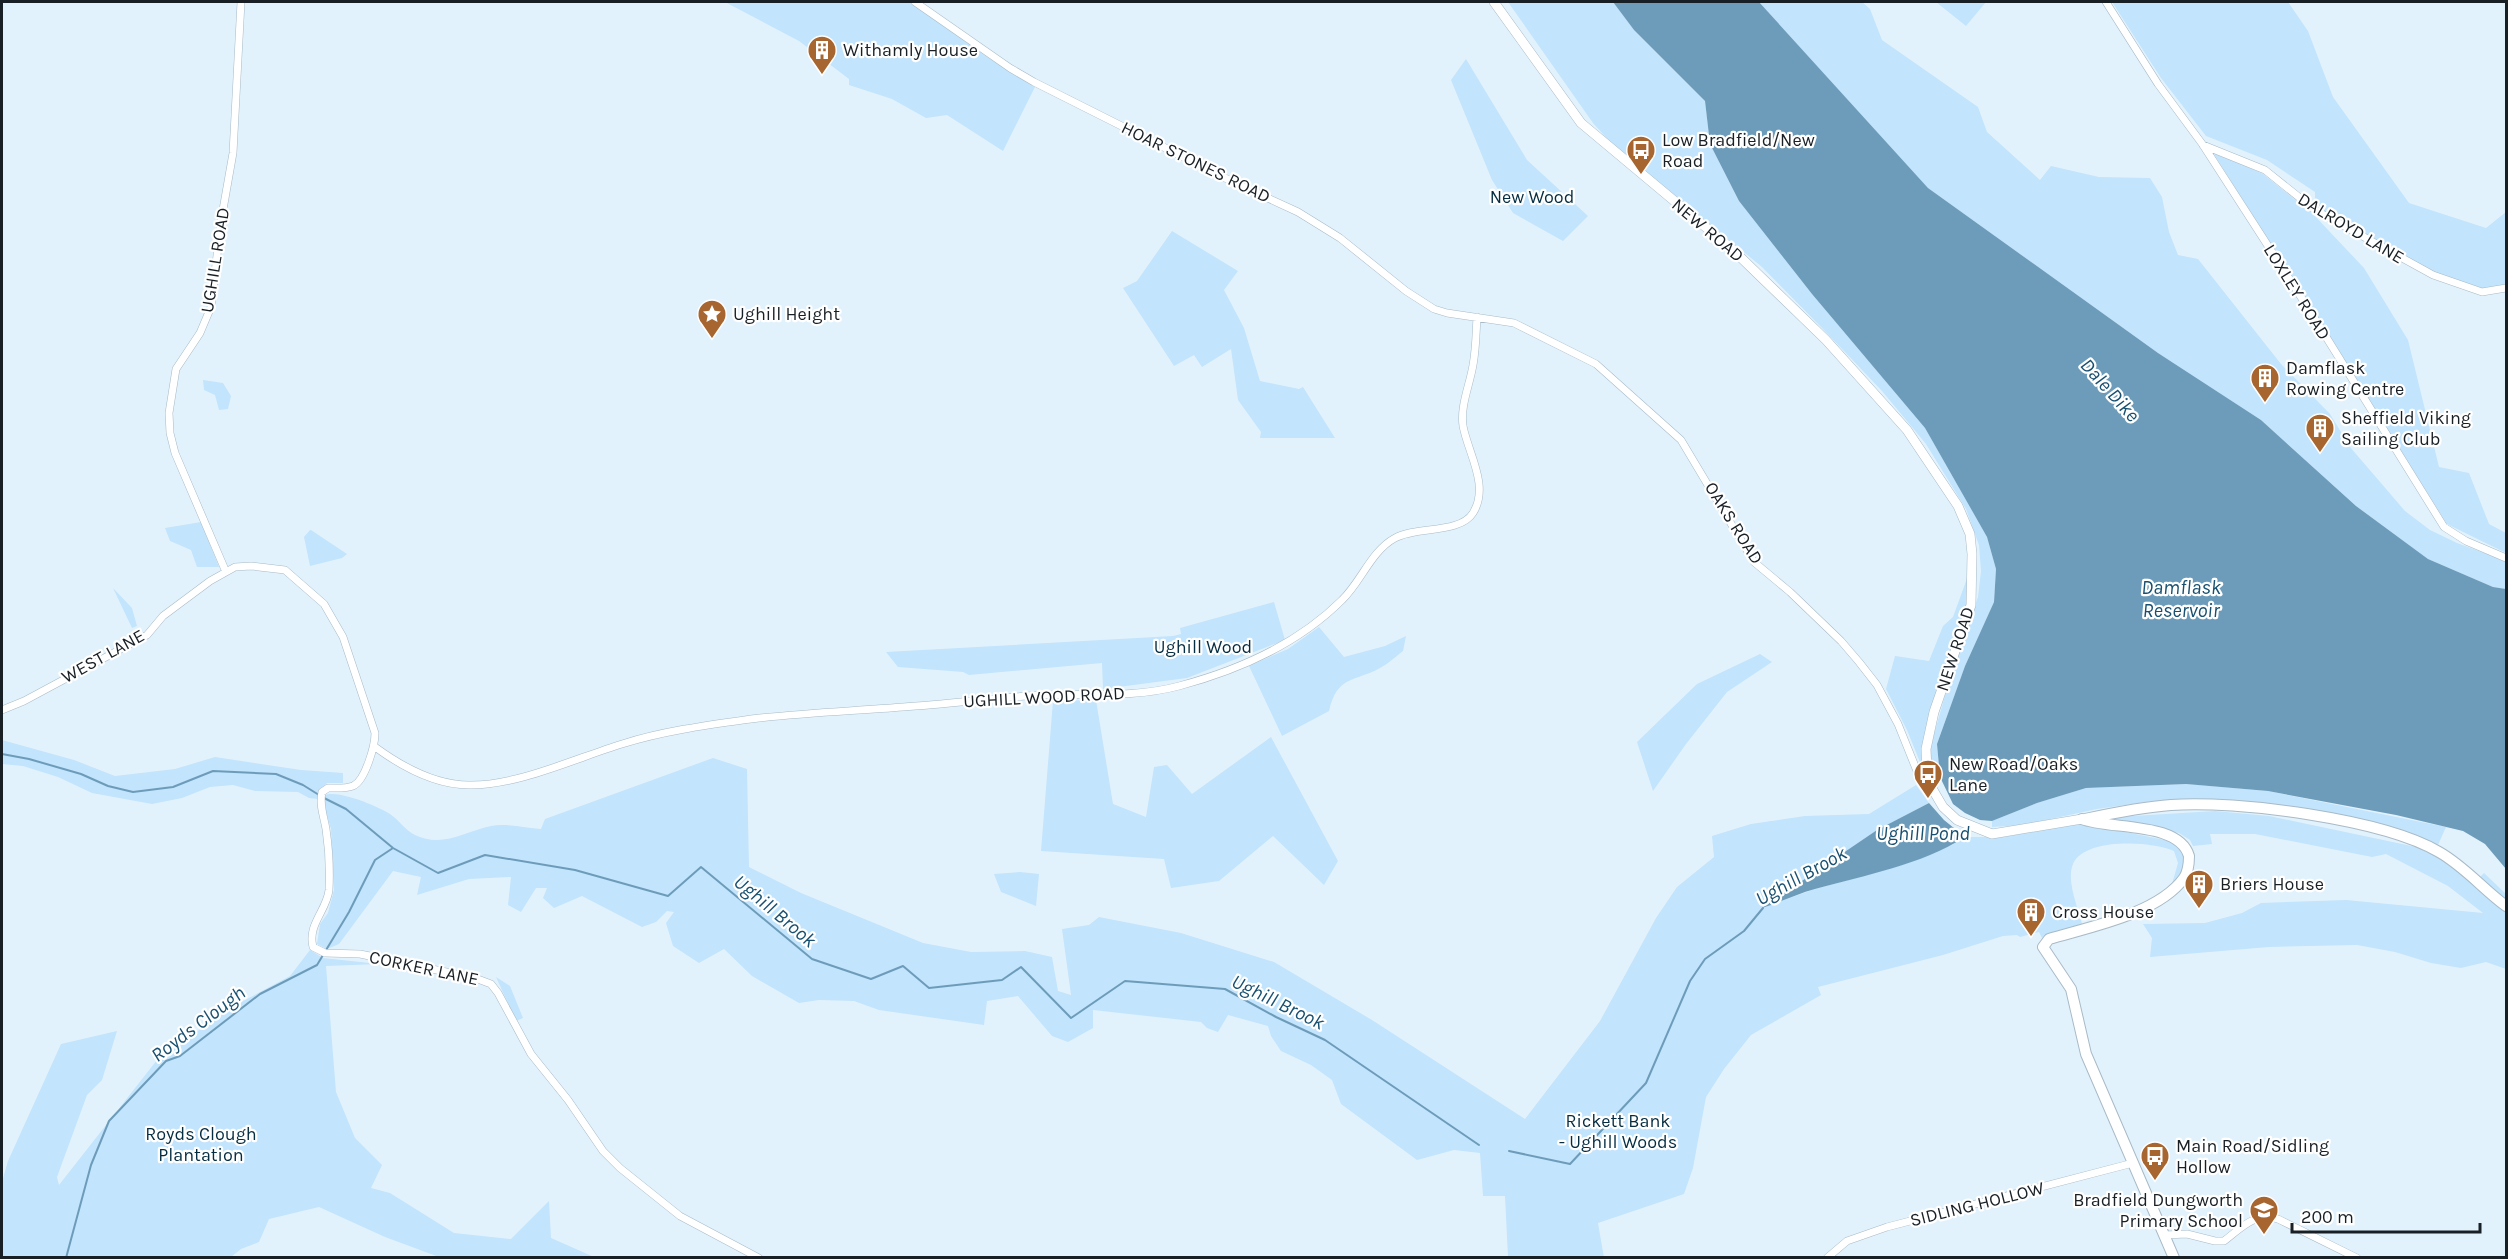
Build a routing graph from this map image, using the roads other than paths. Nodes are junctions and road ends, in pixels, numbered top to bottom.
1 (242, 2) edge
2 (915, 2) edge
3 (1494, 2) edge
4 (2106, 2) edge
5 (2203, 145) junction
6 (2506, 288) edge
7 (1477, 317) junction
8 (2506, 558) edge
9 (226, 572) junction
10 (2, 710) edge
11 (375, 747) junction
12 (1934, 792) junction
13 (2082, 819) junction
14 (2506, 906) edge
15 (2133, 1163) junction
16 (2165, 1235) junction
17 (759, 1257) edge
18 (1827, 1257) edge
19 (2174, 1257) edge
20 (2356, 1257) edge

1 - 9 street, UGHILL ROAD
2 - 7 street, HOAR STONES ROAD
3 - 12 street, NEW ROAD
4 - 5 street, LOXLEY ROAD
5 - 6 street, DALROYD LANE
5 - 8 street, LOXLEY ROAD
7 - 11 street, UGHILL WOOD ROAD
7 - 12 street, OAKS ROAD
9 - 10 street, WEST LANE
9 - 11 street
11 - 17 street, CORKER LANE
12 - 13 street, NEW ROAD
13 - 14 main road, NEW ROAD
13 - 15 main road
15 - 16 main road
15 - 18 street, SIDLING HOLLOW
16 - 19 main road
16 - 20 street

